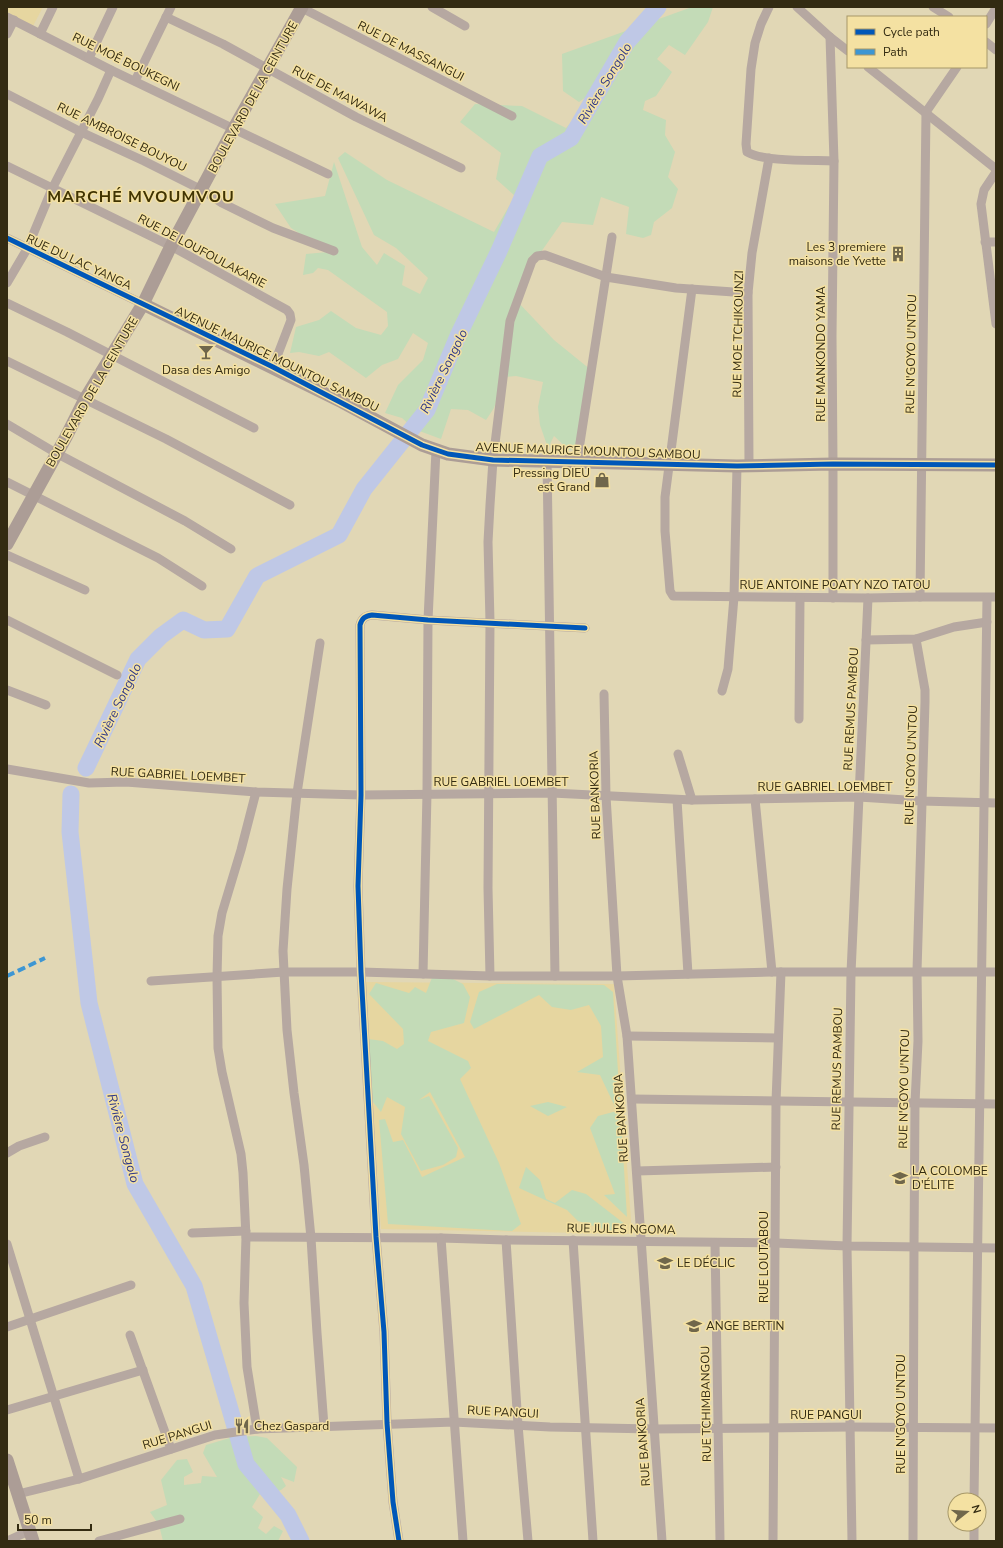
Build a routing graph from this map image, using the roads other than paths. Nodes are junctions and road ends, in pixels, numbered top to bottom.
1 (53, 7) edge
2 (113, 7) edge
3 (171, 7) edge
4 (301, 7) edge
5 (432, 7) edge
6 (769, 7) edge
7 (797, 7) edge
8 (933, 7) edge
9 (996, 8) edge
10 (947, 16) edge
11 (166, 17) junction
12 (11, 18) edge
13 (987, 22) edge
14 (465, 26) dead end
15 (7, 34) edge
16 (40, 34) junction
17 (830, 37) junction
18 (987, 43) edge
19 (847, 50) edge
20 (996, 50) edge
21 (89, 58) junction
22 (869, 68) edge
23 (956, 68) edge
24 (111, 70) junction
25 (268, 70) junction
26 (135, 81) junction
27 (7, 94) edge
28 (926, 112) junction
29 (512, 116) dead end
30 (234, 128) junction
31 (82, 132) junction
32 (769, 158) junction
33 (834, 161) junction
34 (7, 166) edge
35 (460, 168) dead end
36 (996, 170) edge
37 (328, 174) dead end
38 (52, 189) junction
39 (202, 190) junction
40 (612, 236) dead end
41 (7, 238) edge
42 (985, 242) junction
43 (996, 242) edge
44 (171, 246) junction
45 (27, 249) junction
46 (334, 251) dead end
47 (606, 277) junction
48 (7, 284) edge
49 (692, 289) junction
50 (748, 293) junction
51 (7, 303) edge
52 (995, 303) edge
53 (143, 304) junction
54 (996, 324) edge
55 (111, 355) junction
56 (7, 361) edge
57 (273, 367) junction
58 (85, 399) junction
59 (7, 424) edge
60 (254, 428) dead end
61 (436, 450) junction
62 (56, 453) junction
63 (493, 460) junction
64 (547, 461) junction
65 (577, 462) junction
66 (670, 464) junction
67 (834, 464) junction
68 (921, 464) junction
69 (743, 465) junction
70 (996, 465) edge
71 (7, 482) edge
72 (34, 495) junction
73 (290, 505) dead end
74 (7, 544) edge
75 (231, 549) dead end
76 (7, 555) edge
77 (202, 586) dead end
78 (85, 590) dead end
79 (920, 597) junction
80 (991, 597) edge
81 (734, 598) junction
82 (800, 598) junction
83 (833, 598) junction
84 (868, 598) junction
85 (7, 620) edge
86 (428, 620) junction
87 (490, 622) junction
88 (986, 622) junction
89 (548, 625) junction
90 (585, 628) dead end
91 (916, 639) junction
92 (866, 640) junction
93 (320, 643) dead end
94 (117, 675) dead end
95 (7, 690) edge
96 (722, 691) dead end
97 (604, 694) dead end
98 (46, 706) dead end
99 (799, 719) dead end
100 (678, 754) dead end
101 (7, 769) edge
102 (256, 792) junction
103 (297, 793) junction
104 (427, 794) junction
105 (489, 794) junction
106 (552, 794) junction
107 (361, 795) junction
108 (606, 796) junction
109 (859, 797) junction
110 (755, 799) junction
111 (677, 800) junction
112 (692, 800) junction
113 (921, 801) junction
114 (983, 803) junction
115 (996, 804) edge
116 (917, 971) junction
117 (284, 972) junction
118 (361, 972) junction
119 (776, 972) junction
120 (981, 972) junction
121 (996, 972) edge
122 (851, 973) junction
123 (423, 974) junction
124 (688, 974) junction
125 (490, 976) junction
126 (555, 976) junction
127 (617, 976) junction
128 (216, 977) junction
129 (151, 981) dead end
130 (627, 1036) junction
131 (778, 1038) junction
132 (632, 1099) junction
133 (776, 1102) junction
134 (849, 1103) junction
135 (915, 1103) junction
136 (979, 1104) junction
137 (996, 1104) edge
138 (45, 1137) dead end
139 (7, 1152) edge
140 (776, 1167) junction
141 (637, 1171) junction
142 (192, 1233) dead end
143 (246, 1234) junction
144 (376, 1237) junction
145 (312, 1238) junction
146 (441, 1238) junction
147 (506, 1240) junction
148 (573, 1240) junction
149 (641, 1242) junction
150 (715, 1243) junction
151 (776, 1243) junction
152 (7, 1244) edge
153 (847, 1246) junction
154 (914, 1246) junction
155 (977, 1248) junction
156 (996, 1248) edge
157 (131, 1284) dead end
158 (29, 1318) junction
159 (7, 1327) edge
160 (130, 1335) dead end
161 (142, 1370) junction
162 (54, 1396) junction
163 (7, 1410) edge
164 (454, 1422) junction
165 (387, 1423) junction
166 (518, 1425) junction
167 (324, 1426) junction
168 (585, 1427) junction
169 (850, 1427) junction
170 (913, 1427) junction
171 (718, 1428) junction
172 (774, 1428) junction
173 (974, 1428) junction
174 (996, 1428) edge
175 (257, 1429) junction
176 (654, 1429) junction
177 (171, 1449) junction
178 (8, 1466) edge
179 (79, 1479) junction
180 (974, 1492) edge
181 (18, 1494) junction
182 (180, 1519) dead end
183 (31, 1536) edge
184 (7, 1541) edge
185 (99, 1541) edge
186 (399, 1541) edge
187 (463, 1541) edge
188 (528, 1541) edge
189 (593, 1541) edge
190 (662, 1541) edge
191 (720, 1541) edge
192 (773, 1541) edge
193 (852, 1541) edge
194 (913, 1541) edge

1 - 16 street
2 - 21 street
3 - 11 street
4 - 25 street, BOULEVARD DE LA CEINTURE
4 - 29 street, RUE DE MASSANGUI
5 - 14 street
6 - 32 street
7 - 17 street
8 - 10 street
9 - 13 street
11 - 25 street, RUE DE MAWAWA
11 - 26 street
12 - 15 street
12 - 16 street, RUE MOÊ BOUKEGNI
16 - 21 street, RUE MOÊ BOUKEGNI
17 - 19 street
17 - 33 street, RUE MANKONDO YAMA
18 - 20 street
21 - 24 street, RUE MOÊ BOUKEGNI
22 - 28 street
23 - 28 street
24 - 26 street, RUE MOÊ BOUKEGNI
24 - 31 street
25 - 30 street, BOULEVARD DE LA CEINTURE
25 - 35 street, RUE DE MAWAWA
26 - 30 street, RUE MOÊ BOUKEGNI
27 - 31 street, RUE AMBROISE BOUYOU
28 - 36 street
28 - 68 street, RUE N'GOYO U'NTOU
30 - 37 street, RUE MOÊ BOUKEGNI
30 - 39 street, BOULEVARD DE LA CEINTURE
31 - 38 street
31 - 39 street, RUE AMBROISE BOUYOU
32 - 33 street
32 - 50 street, RUE MOE TCHIKOUNZI
33 - 67 street, RUE MANKONDO YAMA
34 - 38 street, RUE DE LOUFOULAKARIE
36 - 42 street
38 - 44 street, RUE DE LOUFOULAKARIE
38 - 45 street
39 - 44 street, BOULEVARD DE LA CEINTURE
39 - 46 street, RUE AMBROISE BOUYOU
40 - 47 street
41 - 45 street, RUE DU LAC YANGA
42 - 43 street
42 - 52 street
44 - 53 street, BOULEVARD DE LA CEINTURE
44 - 57 street, RUE DE LOUFOULAKARIE
45 - 48 street
45 - 53 street, RUE DU LAC YANGA
47 - 49 street
47 - 63 street
47 - 65 street
49 - 50 street
49 - 66 street
50 - 69 street, RUE MOE TCHIKOUNZI
51 - 55 street
52 - 54 street
53 - 55 street, BOULEVARD DE LA CEINTURE
53 - 57 street, AVENUE MAURICE MOUNTOU SAMBOU
55 - 58 street, BOULEVARD DE LA CEINTURE
55 - 60 street
56 - 58 street
57 - 61 street, AVENUE MAURICE MOUNTOU SAMBOU
58 - 62 street, BOULEVARD DE LA CEINTURE
58 - 73 street
59 - 62 street
61 - 63 street, AVENUE MAURICE MOUNTOU SAMBOU
61 - 86 street
62 - 72 street, BOULEVARD DE LA CEINTURE
62 - 75 street
63 - 64 street, AVENUE MAURICE MOUNTOU SAMBOU
63 - 87 street
64 - 65 street, AVENUE MAURICE MOUNTOU SAMBOU
64 - 89 street
65 - 66 street, AVENUE MAURICE MOUNTOU SAMBOU
66 - 69 street, AVENUE MAURICE MOUNTOU SAMBOU
66 - 81 street, RUE ANTOINE POATY NZO TATOU
67 - 68 street, AVENUE MAURICE MOUNTOU SAMBOU
67 - 69 street, AVENUE MAURICE MOUNTOU SAMBOU
67 - 83 street, RUE MANKONDO YAMA
68 - 70 street, AVENUE MAURICE MOUNTOU SAMBOU
68 - 79 street, RUE N'GOYO U'NTOU
69 - 81 street, RUE MOE TCHIKOUNZI
71 - 72 street
72 - 74 street, BOULEVARD DE LA CEINTURE
72 - 77 street
76 - 78 street
79 - 80 street, RUE ANTOINE POATY NZO TATOU
79 - 84 street, RUE ANTOINE POATY NZO TATOU
80 - 88 street
81 - 82 street, RUE ANTOINE POATY NZO TATOU
81 - 96 street, RUE MOE TCHIKOUNZI
82 - 83 street, RUE ANTOINE POATY NZO TATOU
82 - 99 street
83 - 84 street, RUE ANTOINE POATY NZO TATOU
84 - 92 street, RUE REMUS PAMBOU
85 - 94 street
86 - 87 street
86 - 104 street
86 - 107 street
87 - 89 street
87 - 105 street
88 - 91 street
88 - 114 street
89 - 90 street
89 - 106 street
91 - 92 street
91 - 113 street, RUE N'GOYO U'NTOU
92 - 109 street, RUE REMUS PAMBOU
93 - 103 street
95 - 98 street
97 - 108 street, RUE BANKORIA
100 - 112 street
101 - 102 street, RUE GABRIEL LOEMBET
102 - 103 street, RUE GABRIEL LOEMBET
102 - 128 street
103 - 107 street, RUE GABRIEL LOEMBET
103 - 117 street
104 - 105 street, RUE GABRIEL LOEMBET
104 - 107 street, RUE GABRIEL LOEMBET
104 - 123 street
105 - 106 street, RUE GABRIEL LOEMBET
105 - 125 street
106 - 108 street, RUE GABRIEL LOEMBET
106 - 126 street
107 - 118 street
108 - 111 street, RUE GABRIEL LOEMBET
108 - 127 street, RUE BANKORIA
109 - 110 street, RUE GABRIEL LOEMBET
109 - 113 street, RUE GABRIEL LOEMBET
109 - 122 street, RUE REMUS PAMBOU
110 - 112 street, RUE GABRIEL LOEMBET
110 - 119 street, RUE LOUTABOU
111 - 112 street, RUE GABRIEL LOEMBET
111 - 124 street
113 - 114 street, RUE GABRIEL LOEMBET
113 - 116 street, RUE N'GOYO U'NTOU
114 - 115 street, RUE GABRIEL LOEMBET
114 - 120 street
116 - 120 street
116 - 122 street
116 - 135 street, RUE N'GOYO U'NTOU
117 - 118 street
117 - 128 street
117 - 145 street
118 - 123 street
118 - 144 street
119 - 122 street
119 - 124 street
119 - 131 street, RUE LOUTABOU
120 - 121 street
120 - 136 street
122 - 134 street, RUE REMUS PAMBOU
123 - 125 street
124 - 127 street
125 - 126 street
126 - 127 street
127 - 130 street, RUE BANKORIA
128 - 129 street
128 - 143 street
130 - 131 street
130 - 132 street, RUE BANKORIA
131 - 133 street, RUE LOUTABOU
132 - 133 street
132 - 141 street, RUE BANKORIA
133 - 134 street
133 - 140 street, RUE LOUTABOU
134 - 135 street
134 - 153 street, RUE REMUS PAMBOU
135 - 136 street
135 - 154 street, RUE N'GOYO U'NTOU
136 - 137 street
136 - 155 street
138 - 139 street
140 - 141 street
140 - 151 street, RUE LOUTABOU
141 - 149 street, RUE BANKORIA
142 - 143 street, RUE JULES NGOMA
143 - 145 street, RUE JULES NGOMA
143 - 175 street
144 - 145 street, RUE JULES NGOMA
144 - 146 street, RUE JULES NGOMA
144 - 165 street
145 - 167 street
146 - 147 street, RUE JULES NGOMA
146 - 164 street
147 - 148 street, RUE JULES NGOMA
147 - 166 street
148 - 149 street, RUE JULES NGOMA
148 - 168 street
149 - 150 street, RUE JULES NGOMA
149 - 176 street, RUE BANKORIA
150 - 151 street, RUE JULES NGOMA
150 - 171 street, RUE TCHIMBANGOU
151 - 153 street, RUE JULES NGOMA
151 - 172 street, RUE LOUTABOU
152 - 158 street
153 - 154 street, RUE JULES NGOMA
153 - 169 street, RUE REMUS PAMBOU
154 - 155 street, RUE JULES NGOMA
154 - 170 street, RUE N'GOYO U'NTOU
155 - 156 street, RUE JULES NGOMA
155 - 173 street
157 - 158 street
158 - 159 street
158 - 162 street
160 - 161 street
161 - 162 street
161 - 177 street
162 - 163 street
162 - 179 street
164 - 165 street, RUE PANGUI
164 - 166 street, RUE PANGUI
164 - 187 street
165 - 167 street, RUE PANGUI
165 - 186 street
166 - 168 street, RUE PANGUI
166 - 188 street
167 - 175 street, RUE PANGUI
168 - 176 street, RUE PANGUI
168 - 189 street
169 - 170 street, RUE PANGUI
169 - 172 street, RUE PANGUI
169 - 193 street, RUE REMUS PAMBOU
170 - 173 street, RUE PANGUI
170 - 194 street, RUE N'GOYO U'NTOU
171 - 172 street, RUE PANGUI
171 - 176 street, RUE PANGUI
171 - 191 street, RUE TCHIMBANGOU
172 - 192 street, RUE LOUTABOU
173 - 174 street, RUE PANGUI
173 - 180 street
175 - 177 street, RUE PANGUI
176 - 190 street, RUE BANKORIA
177 - 179 street, RUE PANGUI
178 - 181 street
179 - 181 street, RUE PANGUI
181 - 183 street
182 - 185 street
183 - 184 street

